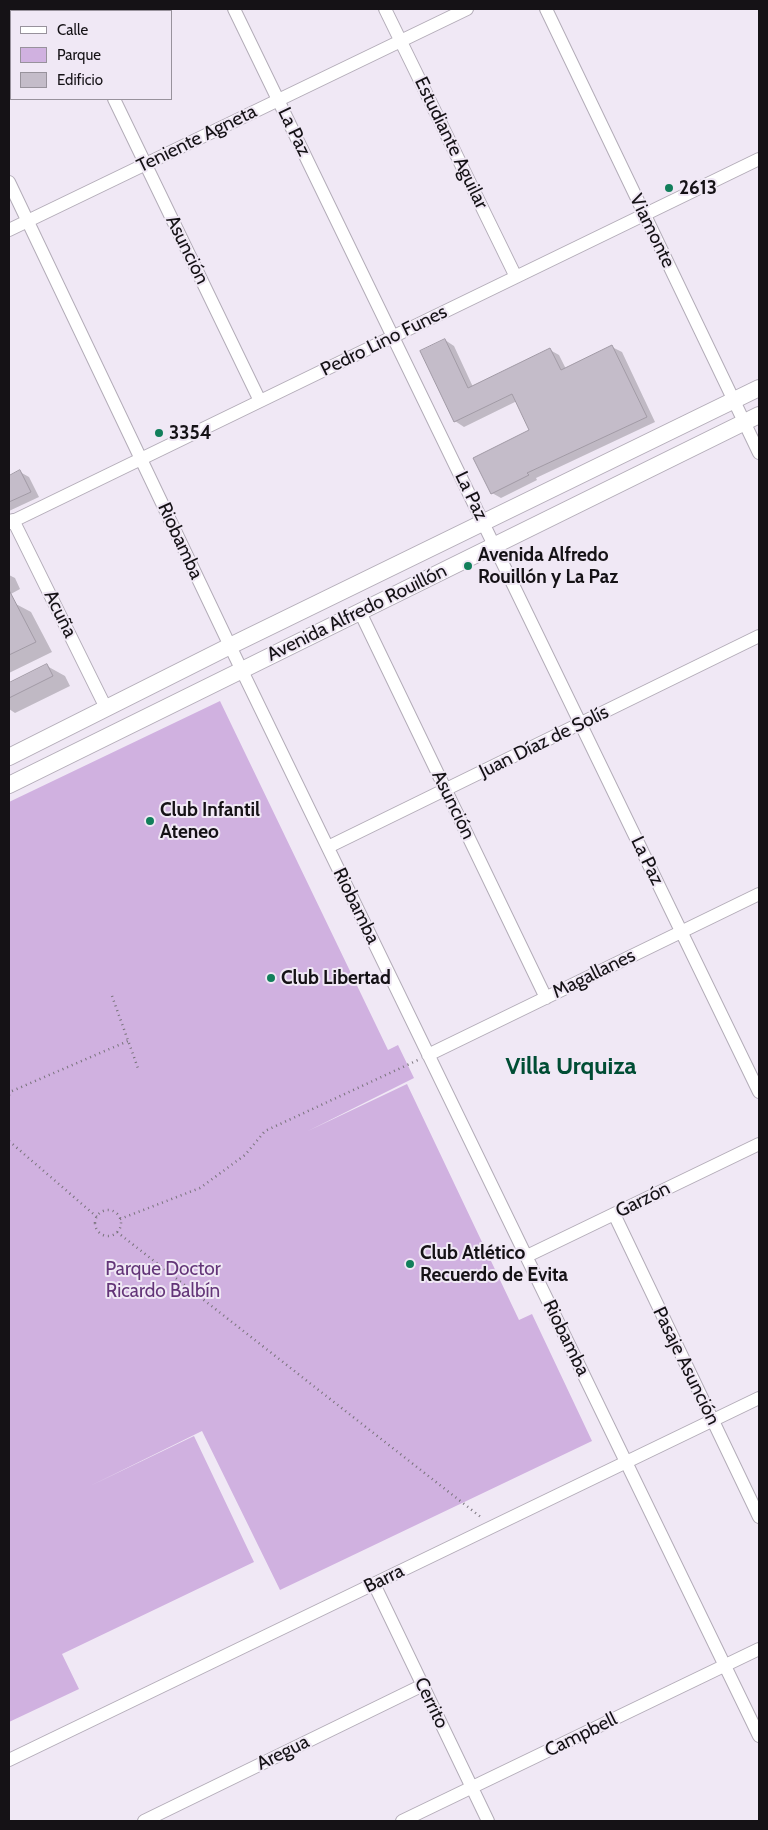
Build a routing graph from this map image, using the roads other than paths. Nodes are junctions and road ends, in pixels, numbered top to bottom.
1 (234, 9) edge
2 (386, 9) edge
3 (467, 9) edge
4 (546, 9) edge
5 (401, 41) junction
6 (114, 100) edge
7 (278, 100) junction
8 (759, 159) edge
9 (146, 164) junction
10 (9, 182) edge
11 (645, 215) junction
12 (27, 221) junction
13 (9, 230) edge
14 (516, 277) junction
15 (393, 336) junction
16 (759, 388) edge
17 (734, 400) junction
18 (260, 401) junction
19 (752, 419) edge
20 (759, 452) edge
21 (140, 459) junction
22 (11, 521) edge
23 (483, 522) junction
24 (495, 546) junction
25 (360, 612) junction
26 (759, 636) edge
27 (235, 658) junction
28 (106, 708) junction
29 (581, 723) junction
30 (9, 757) edge
31 (9, 785) edge
32 (446, 790) junction
33 (328, 847) junction
34 (759, 894) edge
35 (681, 932) junction
36 (546, 998) junction
37 (428, 1055) junction
38 (759, 1092) edge
39 (759, 1144) edge
40 (614, 1214) junction
41 (527, 1256) junction
42 (759, 1398) edge
43 (713, 1421) junction
44 (627, 1462) junction
45 (759, 1518) edge
46 (374, 1584) junction
47 (759, 1649) edge
48 (725, 1665) junction
49 (422, 1684) junction
50 (759, 1736) edge
51 (9, 1760) edge
52 (472, 1788) junction
53 (144, 1821) edge
54 (402, 1821) edge
55 (488, 1821) edge

1 - 7 street, La Paz
2 - 5 street, Estudiante Aguilar
3 - 5 street, Teniente Agneta
4 - 11 street, Viamonte
5 - 7 street, Teniente Agneta
5 - 14 street, Estudiante Aguilar
6 - 9 street, Asunción
7 - 9 street, Teniente Agneta
7 - 15 street, La Paz
8 - 11 street, Pedro Lino Funes
9 - 12 street, Teniente Agneta
9 - 18 street, Asunción
10 - 12 street, Riobamba
11 - 14 street, Pedro Lino Funes
11 - 17 street, Viamonte
12 - 13 street, Teniente Agneta
12 - 21 street, Riobamba
14 - 15 street, Pedro Lino Funes
15 - 18 street, Pedro Lino Funes
15 - 23 street, La Paz
16 - 17 street, Avenida Alfredo Rouillón
17 - 19 street, Viamonte
17 - 23 street, Avenida Alfredo Rouillón
18 - 21 street, Pedro Lino Funes
19 - 20 street, Viamonte
19 - 24 street, Avenida Alfredo Rouillón
21 - 22 street, Pedro Lino Funes
21 - 27 street, Riobamba
22 - 28 street, Acuña
23 - 24 street, La Paz
23 - 27 street, Avenida Alfredo Rouillón
24 - 25 street, Avenida Alfredo Rouillón
24 - 29 street, La Paz
25 - 27 street, Avenida Alfredo Rouillón
25 - 32 street, Asunción
26 - 29 street, Juan Díaz de Solís
27 - 28 street, Avenida Alfredo Rouillón
27 - 31 street, Avenida Alfredo Rouillón
27 - 33 street, Riobamba
28 - 30 street, Avenida Alfredo Rouillón
29 - 32 street, Juan Díaz de Solís
29 - 35 street, La Paz
32 - 33 street, Juan Díaz de Solís
32 - 36 street, Asunción
33 - 37 street, Riobamba
34 - 35 street, Magallanes
35 - 36 street, Magallanes
35 - 38 street, La Paz
36 - 37 street, Magallanes
37 - 41 street, Riobamba
39 - 40 street, Garzón
40 - 41 street, Garzón
40 - 43 street, Pasaje Asunción
41 - 44 street, Riobamba
42 - 43 street, Barra
43 - 44 street, Barra
43 - 45 street, Pasaje Asunción
44 - 46 street, Barra
44 - 48 street, Riobamba
46 - 49 street, Cerrito
46 - 51 street, Barra
47 - 48 street, Campbell
48 - 50 street, Riobamba
48 - 52 street, Campbell
49 - 52 street, Cerrito
49 - 53 street, Aregua
52 - 54 street, Campbell
52 - 55 street, Cerrito

